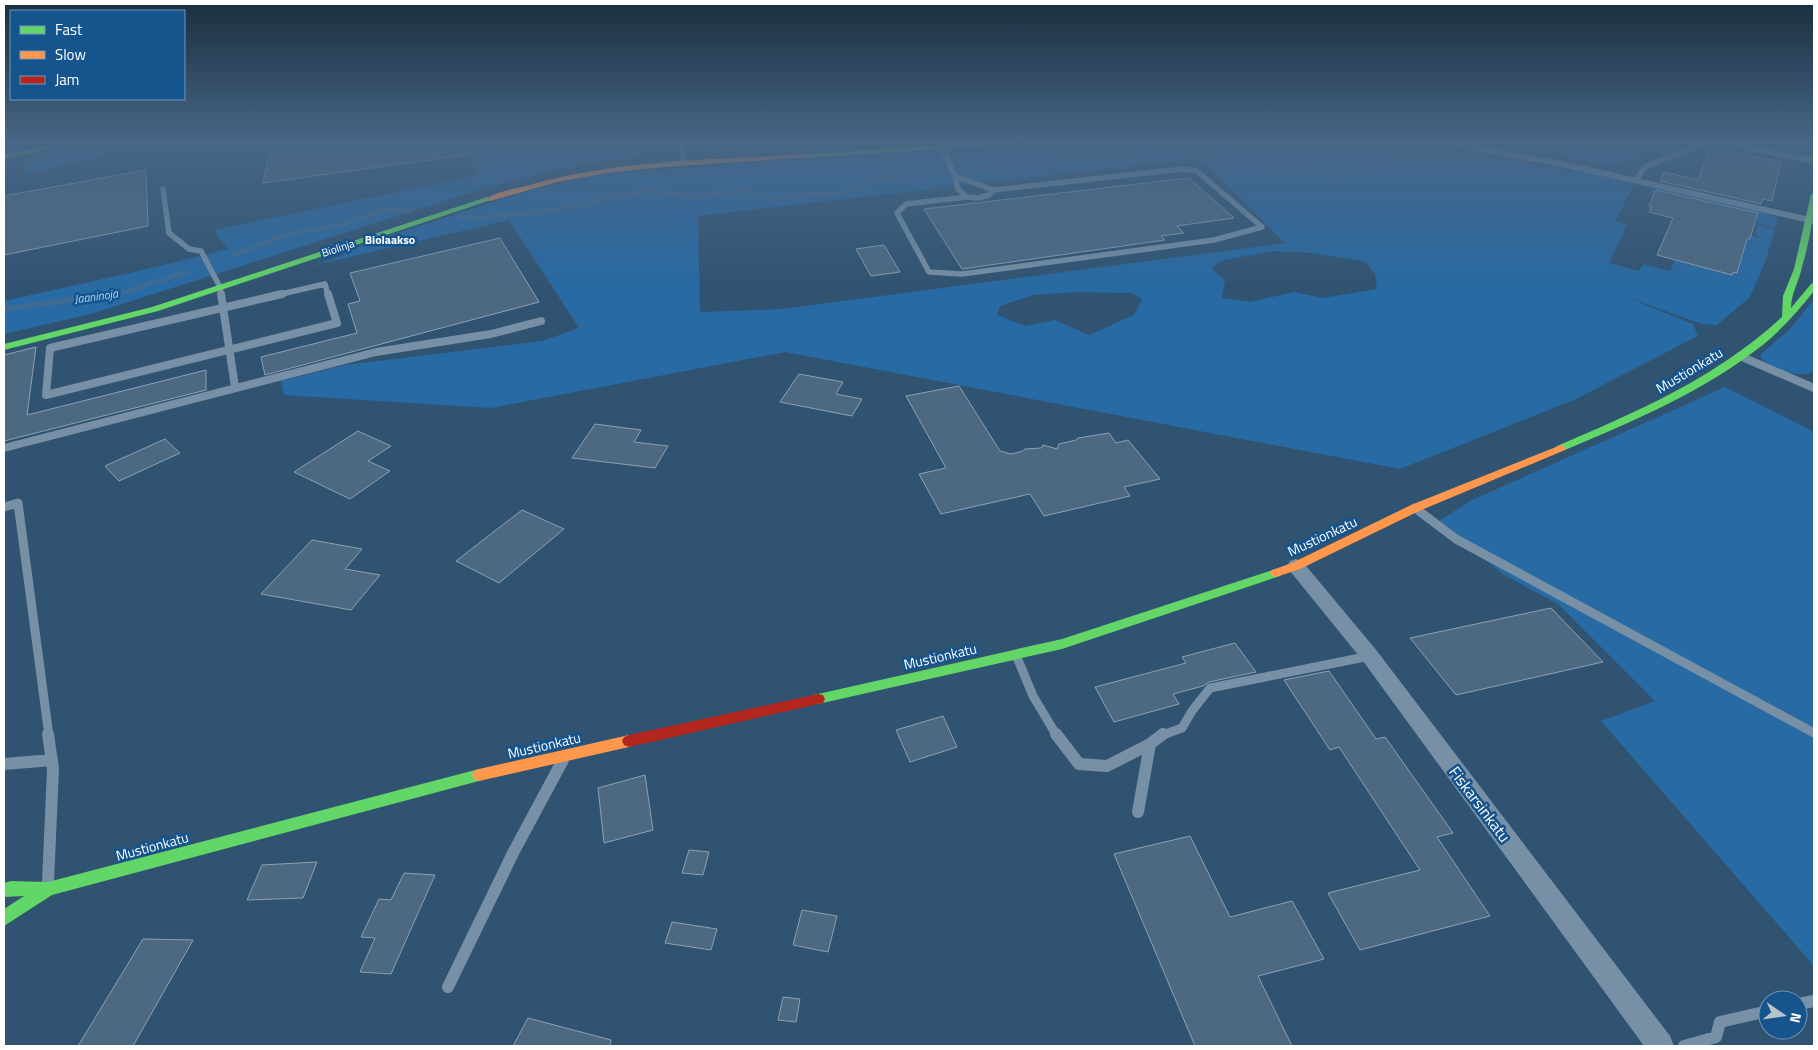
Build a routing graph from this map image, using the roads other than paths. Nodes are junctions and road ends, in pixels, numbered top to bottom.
1 (163, 192) edge
2 (513, 192) edge
3 (961, 192) edge
4 (991, 192) edge
5 (1221, 192) edge
6 (1688, 192) edge
7 (1814, 196) edge
8 (967, 197) junction
9 (1811, 220) edge
10 (1814, 286) edge
11 (220, 287) junction
12 (224, 308) junction
13 (1786, 317) junction
14 (541, 321) dead end
15 (4, 347) edge
16 (231, 349) junction
17 (1740, 356) junction
18 (235, 387) junction
19 (1814, 388) edge
20 (4, 448) edge
21 (4, 507) edge
22 (1415, 508) junction
23 (1296, 566) junction
24 (1016, 655) junction
25 (1370, 656) junction
26 (1814, 732) edge
27 (1150, 744) junction
28 (566, 756) junction
29 (52, 760) junction
30 (4, 764) edge
31 (1138, 812) dead end
32 (48, 889) junction
33 (4, 890) edge
34 (4, 918) edge
35 (448, 987) dead end
36 (1758, 1013) edge
37 (1660, 1046) edge
38 (1684, 1046) edge

1 - 11 lane
2 - 11 main road, Biolinja
3 - 8 lane
4 - 8 lane
5 - 8 lane
6 - 9 street
7 - 9 main road
9 - 13 main road
10 - 13 main road, Mustionkatu
11 - 12 lane
11 - 15 main road, Biolinja
12 - 16 lane
12 - 16 lane
12 - 16 lane
13 - 17 main road, Mustionkatu
14 - 18 lane
16 - 18 lane
17 - 19 lane
17 - 22 main road, Mustionkatu
18 - 20 lane
21 - 29 lane
22 - 23 main road, Mustionkatu
22 - 26 lane
23 - 24 main road, Mustionkatu
23 - 25 street, Fiskarsinkatu
24 - 27 lane
24 - 28 main road, Mustionkatu
25 - 27 lane
25 - 37 street, Fiskarsinkatu
27 - 31 lane
28 - 32 main road, Mustionkatu
28 - 35 lane
29 - 30 lane
29 - 32 lane
32 - 33 main road, Mustionkatu
32 - 34 main road, Mustionkatu
36 - 38 lane

